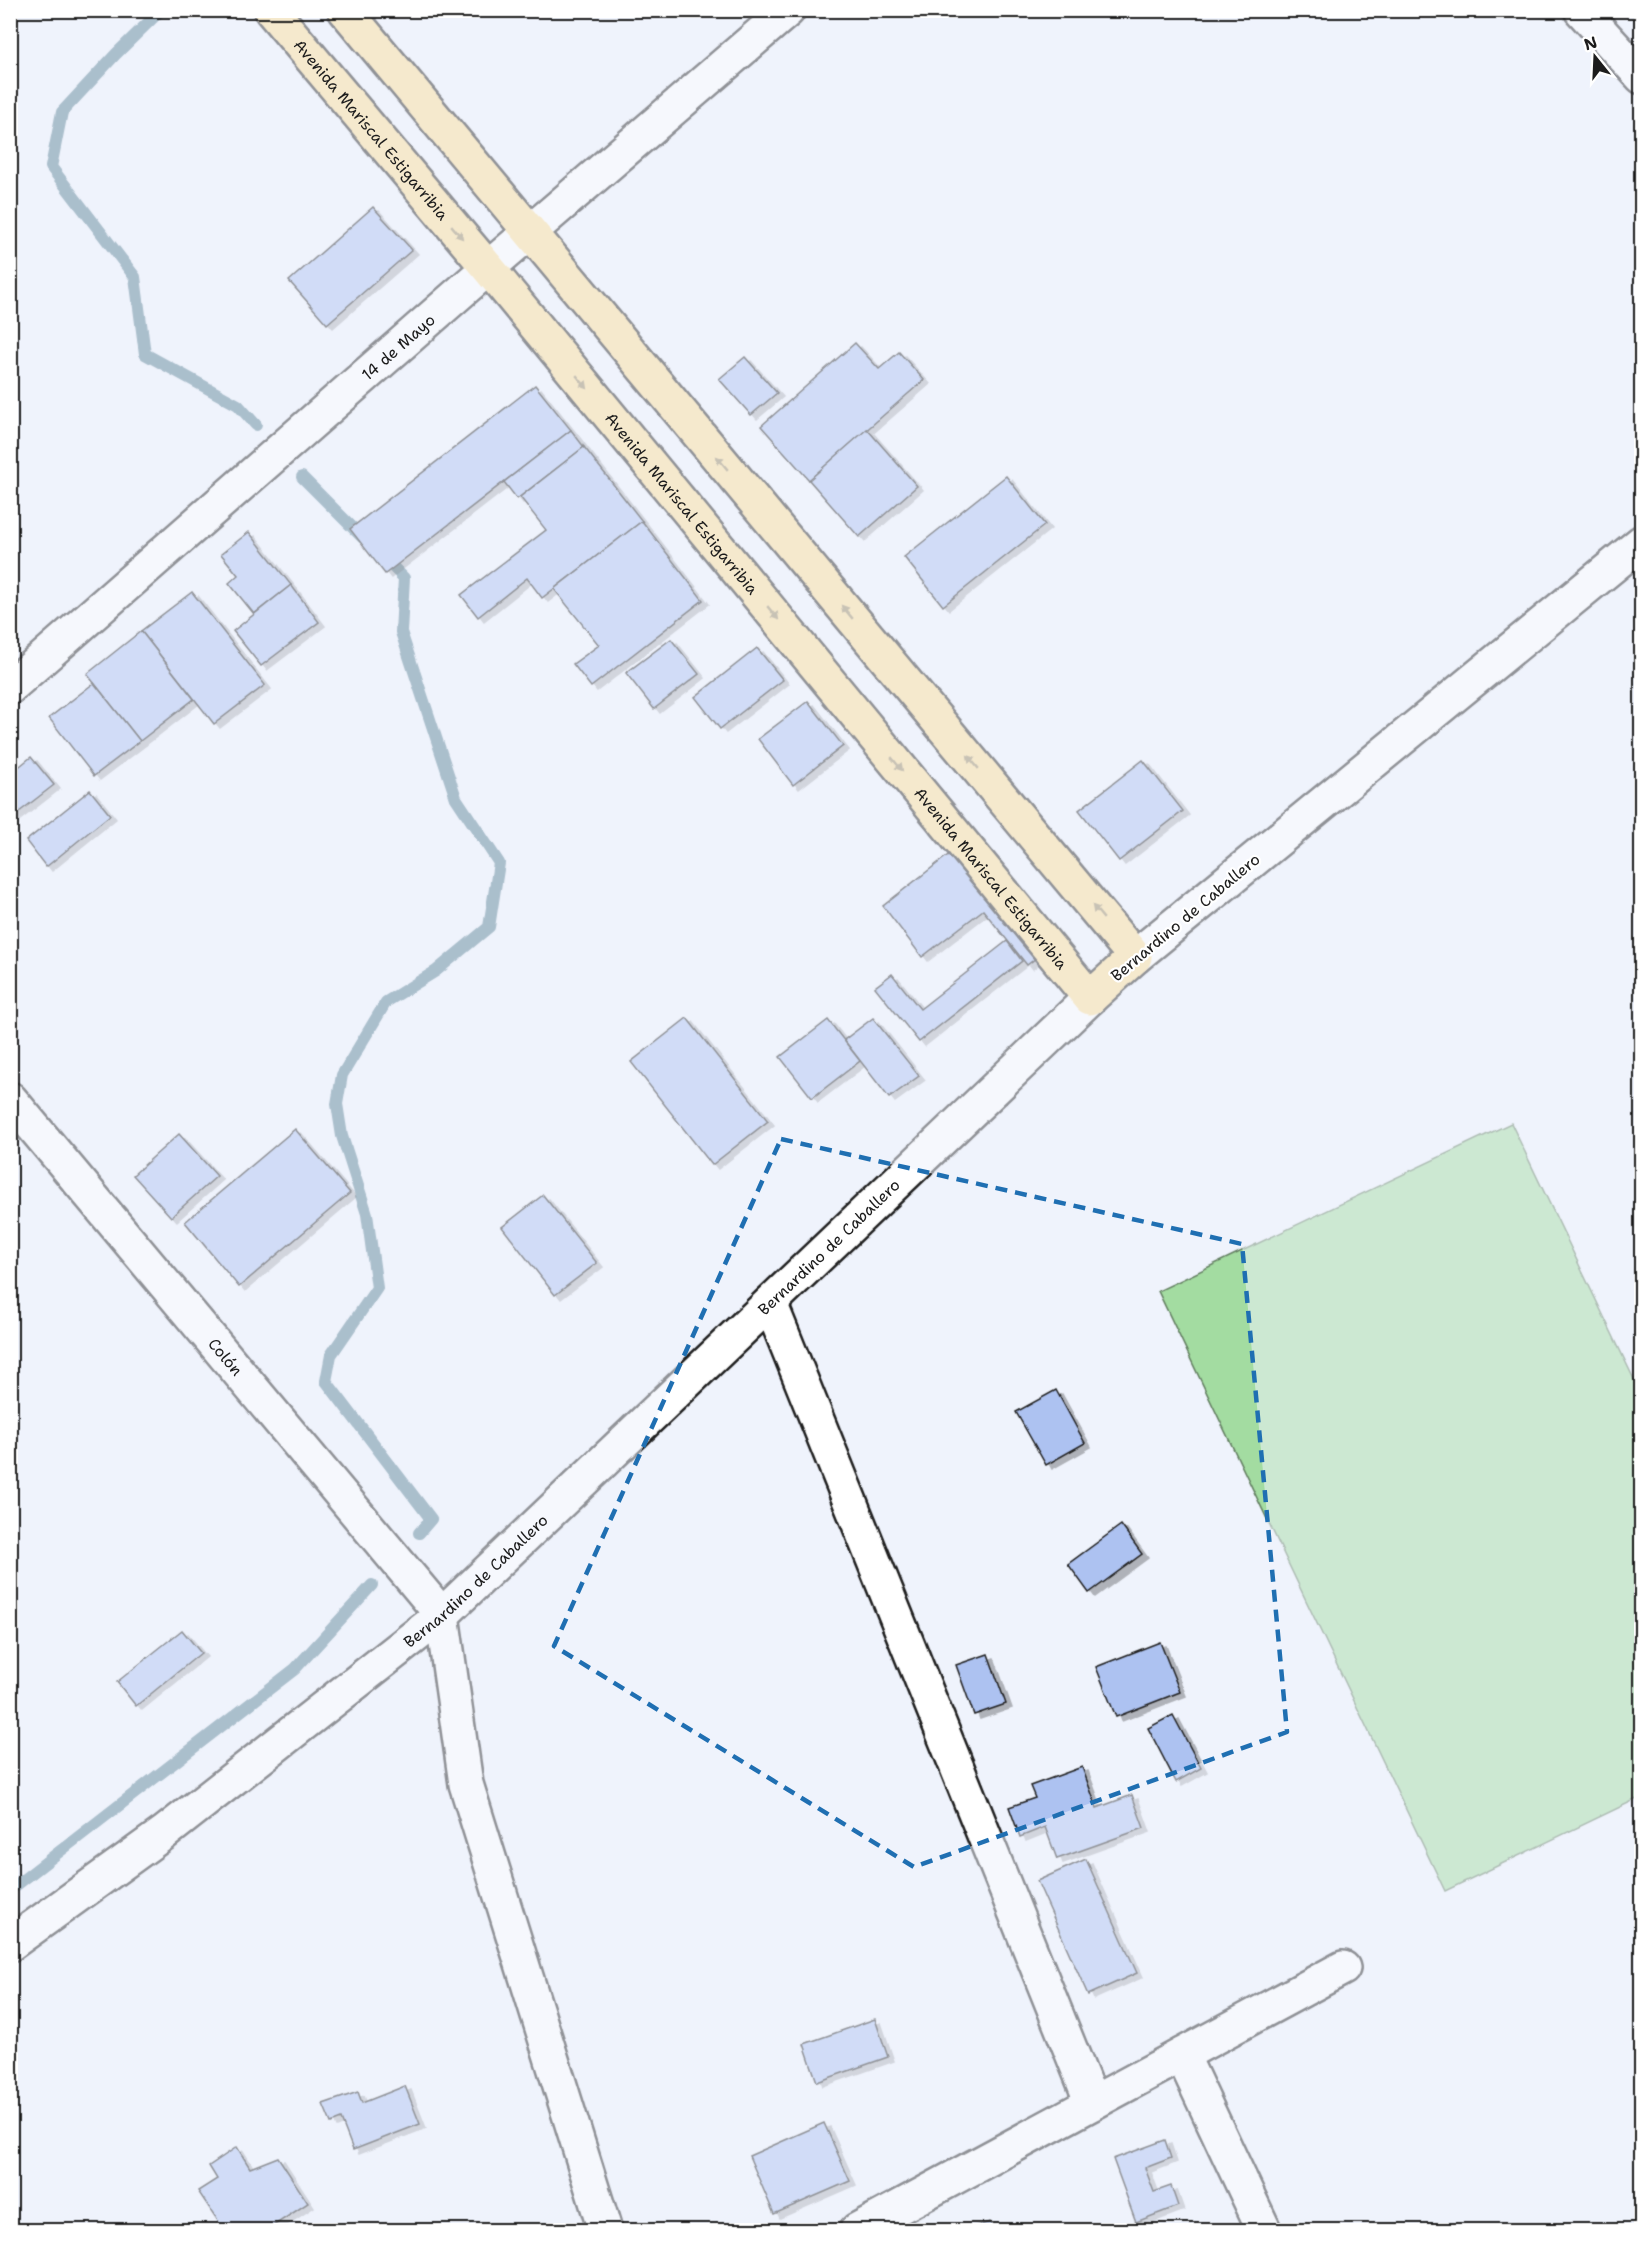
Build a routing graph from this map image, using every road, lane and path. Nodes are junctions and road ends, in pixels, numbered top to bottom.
1 (271, 10) edge
2 (345, 10) edge
3 (788, 10) edge
4 (1581, 10) edge
5 (1641, 77) edge
6 (531, 233) junction
7 (488, 268) junction
8 (1641, 542) edge
9 (10, 687) edge
10 (1135, 957) junction
11 (1090, 998) junction
12 (10, 1099) edge
13 (770, 1303) junction
14 (442, 1615) junction
15 (10, 1944) edge
16 (1343, 1968) dead end
17 (1182, 2055) junction
18 (1092, 2103) junction
19 (605, 2230) edge
20 (857, 2230) edge
21 (1264, 2230) edge

1 -> 7 main road, Avenida Mariscal Estigarribia
2 - 6 main road
3 - 6 street, 14 de Mayo
4 - 5 street
6 - 7 street, 14 de Mayo
10 -> 6 main road
7 - 9 street, 14 de Mayo
7 -> 11 main road, Avenida Mariscal Estigarribia
8 - 10 street, Bernardino de Caballero
10 - 11 main road, Bernardino de Caballero
11 - 13 street, Bernardino de Caballero
12 - 14 street, Colón
13 - 14 street, Bernardino de Caballero
13 - 18 street
14 - 15 street, Bernardino de Caballero
14 - 19 street
16 - 17 street
17 - 18 street
17 - 21 street
18 - 20 street

